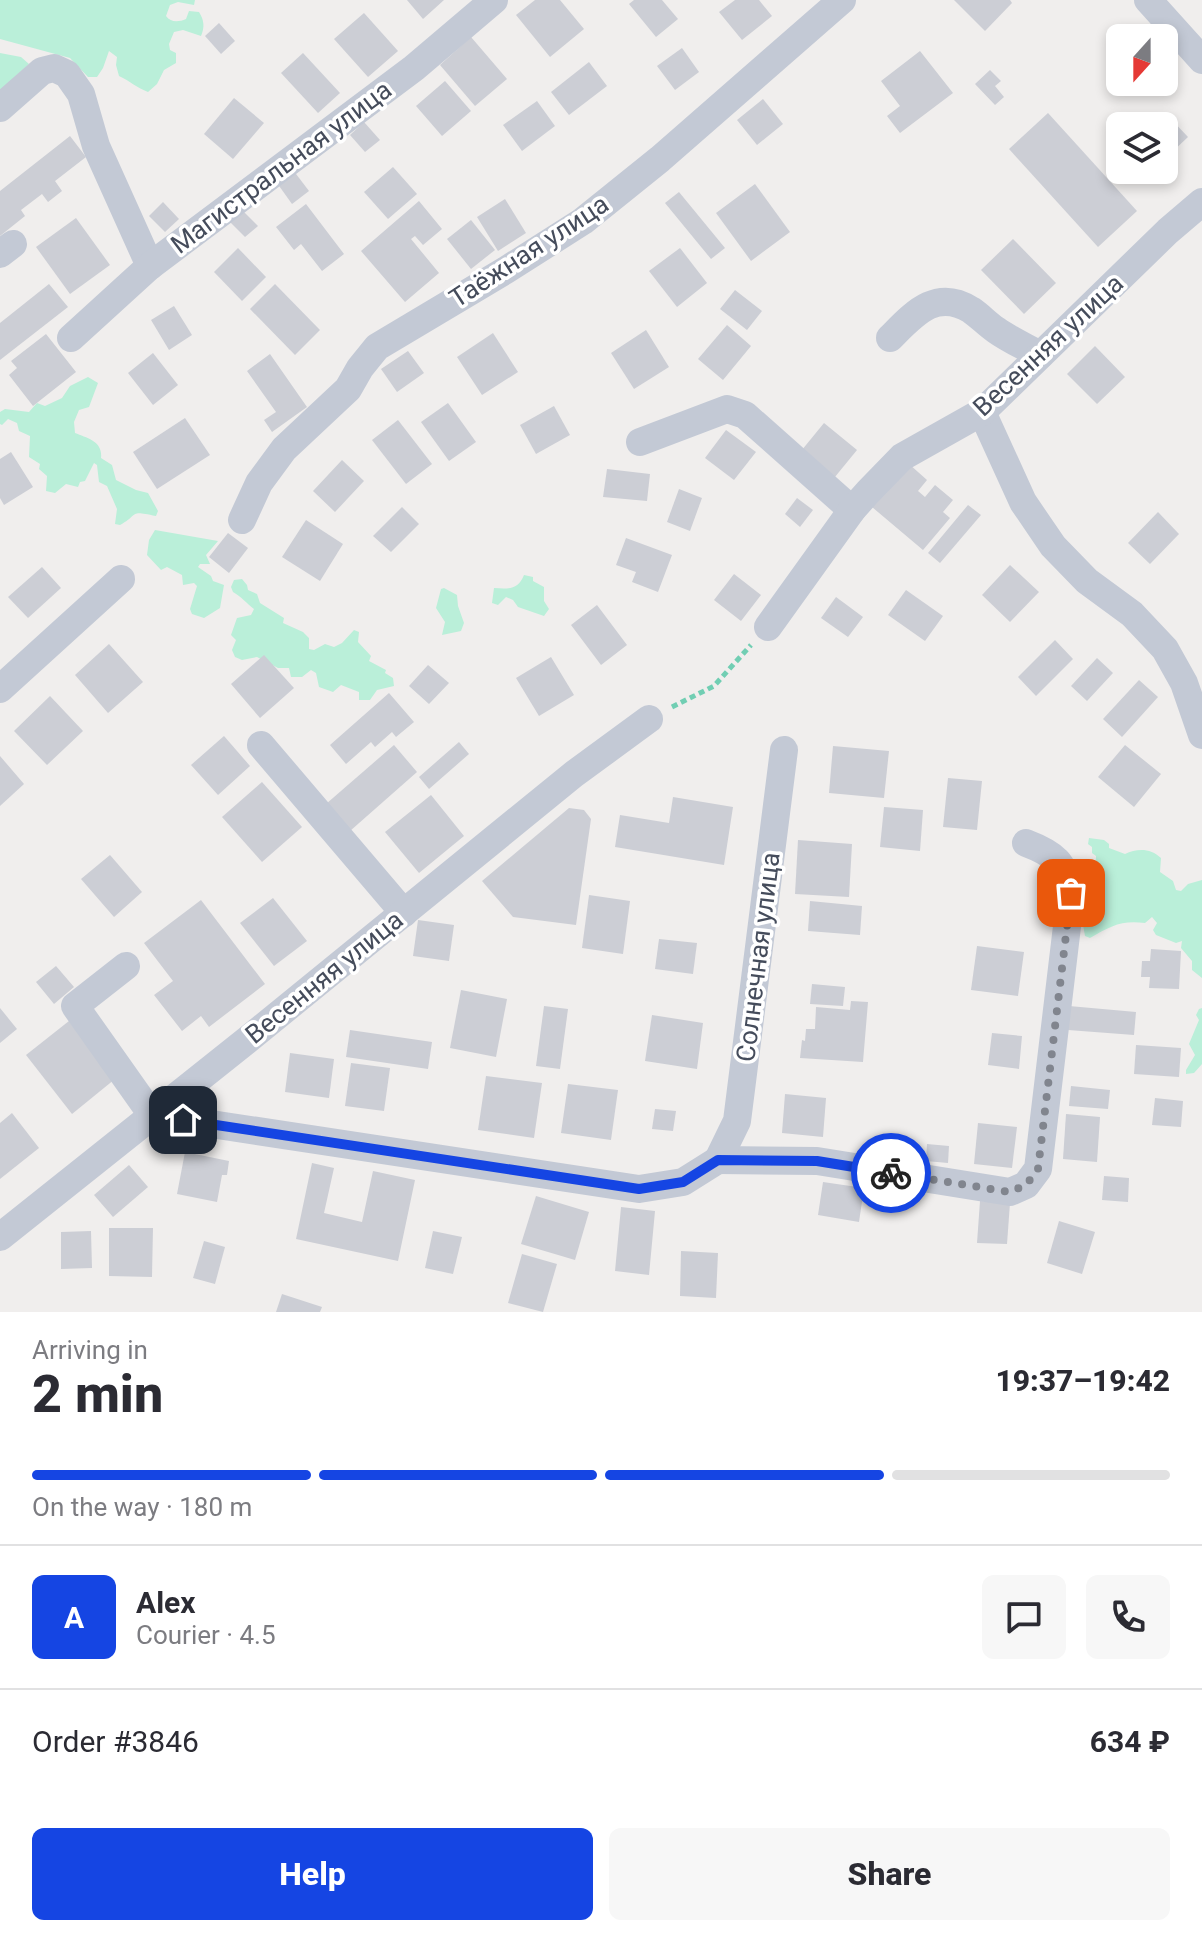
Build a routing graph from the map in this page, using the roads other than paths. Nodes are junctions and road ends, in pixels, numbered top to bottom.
1 (494, 0) edge
2 (842, 0) edge
3 (1148, 0) edge
4 (1202, 60) edge
5 (0, 108) edge
6 (1199, 210) edge
7 (150, 266) junction
8 (71, 338) dead end
9 (890, 338) dead end
10 (1040, 355) junction
11 (982, 412) junction
12 (640, 442) dead end
13 (852, 510) junction
14 (242, 520) dead end
15 (121, 579) dead end
16 (768, 627) road end
17 (0, 689) edge
18 (649, 719) road end
19 (1202, 735) edge
20 (261, 745) dead end
21 (784, 750) dead end
22 (1026, 843) dead end
23 (404, 913) junction
24 (126, 966) dead end
25 (152, 1115) junction
26 (718, 1160) junction
27 (0, 1237) edge

1 - 7 street, Магистральная улица
2 - 14 street, Таёжная улица
3 - 4 street
5 - 7 street
6 - 10 street, Весенняя улица
7 - 8 street, Магистральная улица
9 - 10 street
10 - 11 street, Весенняя улица
11 - 13 street, Весенняя улица
11 - 19 street
12 - 13 street
13 - 16 street, Весенняя улица
15 - 17 street
18 - 23 street, Весенняя улица
20 - 23 street
21 - 26 street, Солнечная улица
22 - 26 street
23 - 25 street, Весенняя улица
24 - 25 street
25 - 26 street
25 - 27 street, Весенняя улица

